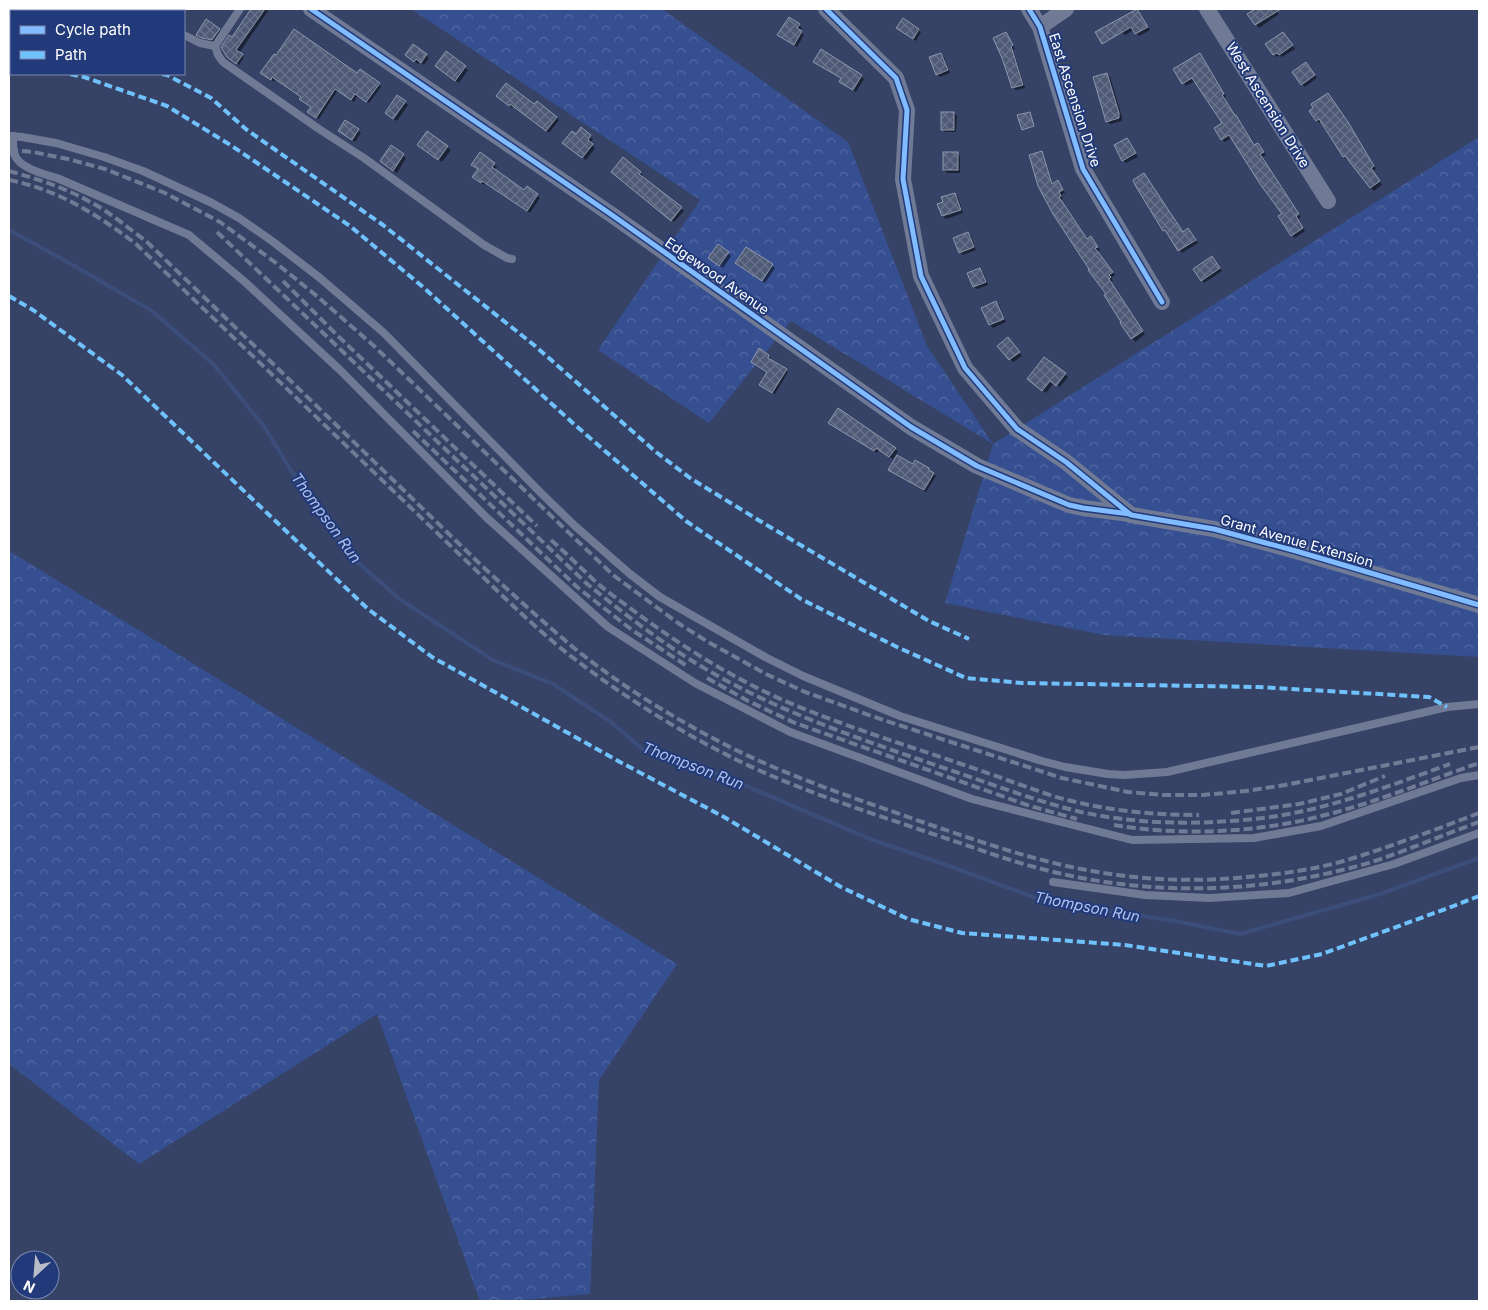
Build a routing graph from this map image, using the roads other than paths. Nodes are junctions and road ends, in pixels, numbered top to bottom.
1 (240, 9) edge
2 (311, 9) edge
3 (826, 9) edge
4 (1029, 9) edge
5 (1066, 9) edge
6 (1207, 9) edge
7 (1040, 27) junction
8 (185, 36) edge
9 (215, 46) junction
10 (11, 136) edge
11 (1328, 201) dead end
12 (512, 259) dead end
13 (1162, 302) dead end
14 (1131, 514) junction
15 (1479, 605) edge
16 (1479, 704) edge
17 (1479, 774) edge
18 (1479, 833) edge
19 (1053, 882) dead end

1 - 9 lane
2 - 14 street, Edgewood Avenue
3 - 14 street, Grant Avenue Extension
4 - 7 street, East Ascension Drive
5 - 7 street
6 - 11 street, West Ascension Drive
7 - 13 street, East Ascension Drive
8 - 9 lane
9 - 12 lane
10 - 16 lane
10 - 17 lane
14 - 15 street, Grant Avenue Extension
18 - 19 lane

